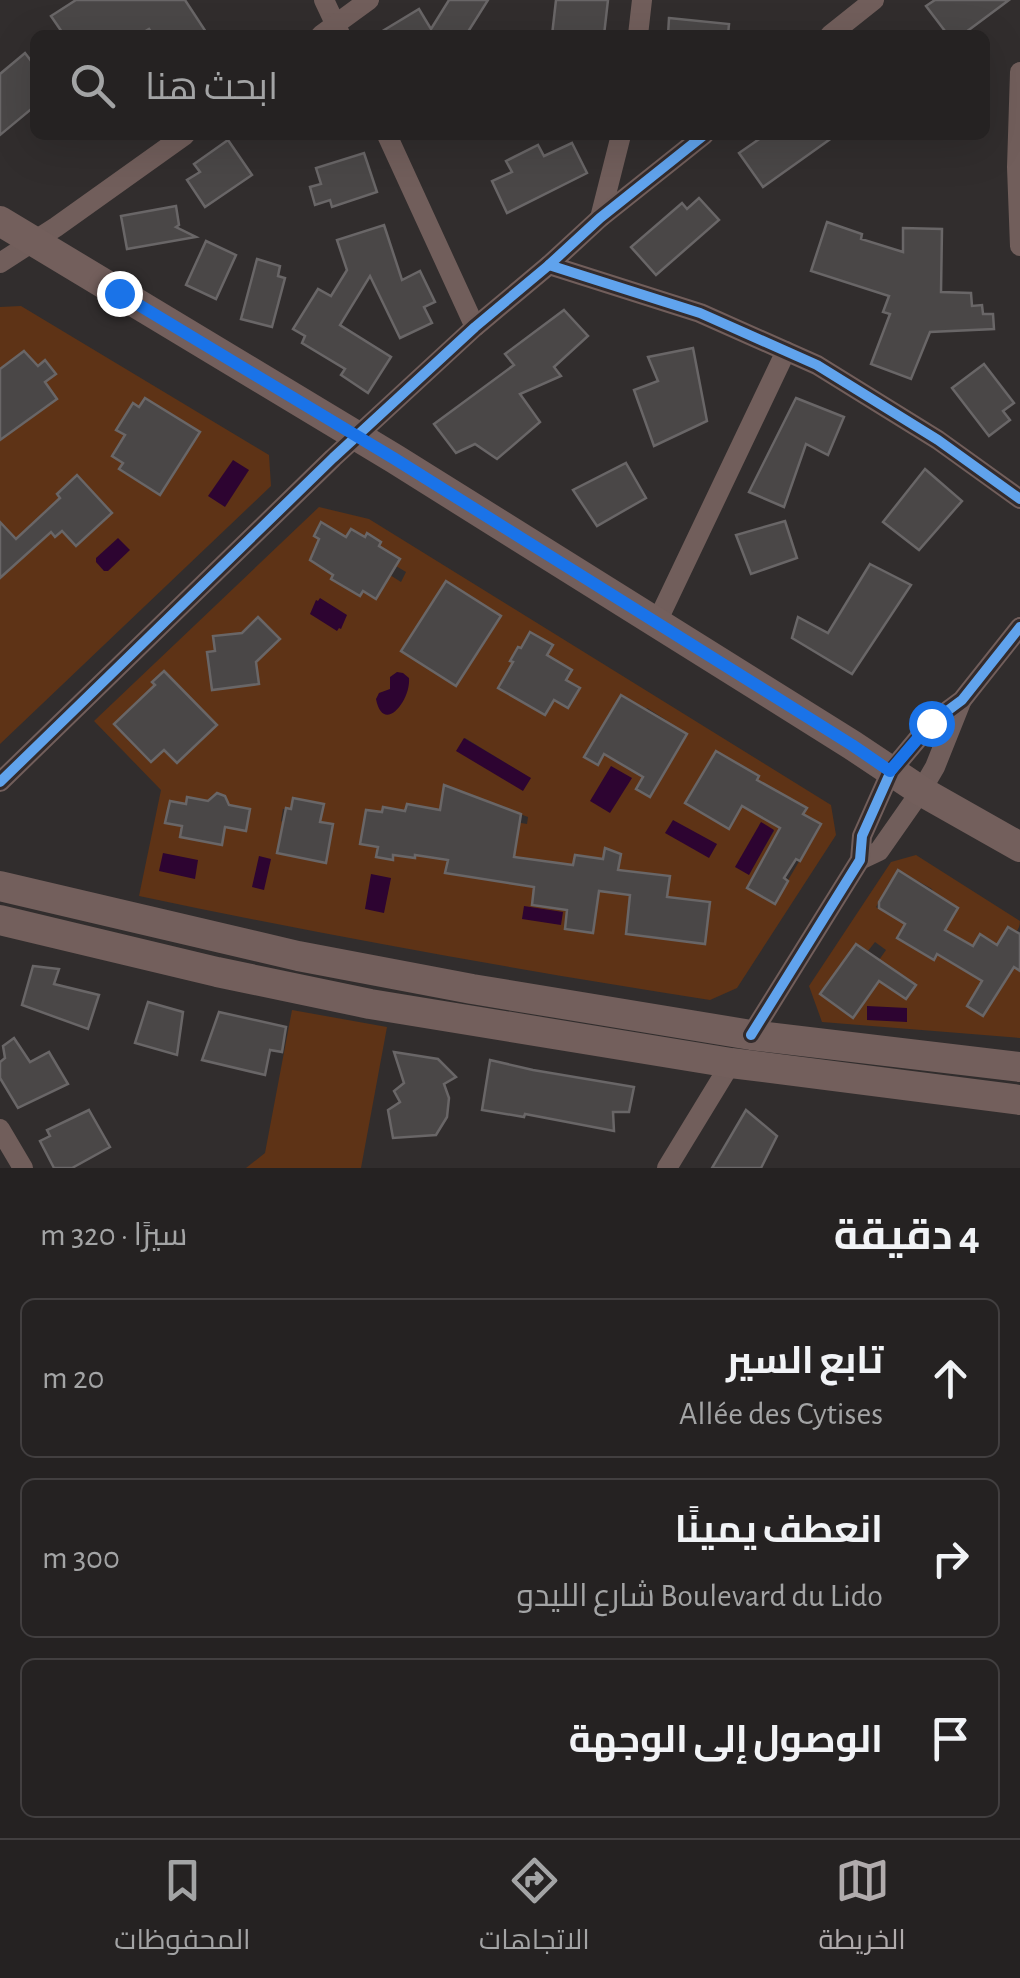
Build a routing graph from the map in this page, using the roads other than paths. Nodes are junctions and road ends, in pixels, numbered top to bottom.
1 (324, 0) edge
2 (369, 0) edge
3 (642, 0) edge
4 (874, 0) edge
5 (332, 30) edge
6 (334, 30) edge
7 (639, 30) edge
8 (836, 30) edge
9 (1020, 72) edge
10 (177, 140) edge
11 (389, 140) edge
12 (620, 140) edge
13 (698, 140) edge
14 (600, 218) junction
15 (0, 221) edge
16 (34, 242) junction
17 (1020, 246) edge
18 (0, 263) edge
19 (548, 266) junction
20 (474, 327) junction
21 (786, 351) junction
22 (358, 437) junction
23 (1020, 499) edge
24 (656, 624) junction
25 (1020, 626) edge
26 (962, 700) junction
27 (890, 771) junction
28 (0, 782) edge
29 (921, 791) junction
30 (1020, 847) edge
31 (860, 860) junction
32 (0, 886) edge
33 (0, 920) edge
34 (750, 1035) junction
35 (731, 1063) junction
36 (1020, 1067) edge
37 (1020, 1100) edge
38 (0, 1129) edge
39 (23, 1168) edge
40 (667, 1168) edge

1 - 5 street
2 - 6 street
3 - 7 street
4 - 8 street
9 - 17 street
10 - 16 street
11 - 20 street
12 - 14 street
13 - 14 street
14 - 19 street
15 - 16 main road
16 - 18 street
16 - 22 main road
19 - 20 street
19 - 21 street
20 - 22 street
21 - 23 street
21 - 24 street
22 - 24 main road
22 - 28 street
24 - 27 main road
25 - 26 street
26 - 27 street
26 - 29 street
27 - 29 main road
27 - 31 street
29 - 30 main road
29 - 31 street
31 - 34 street
32 - 34 main road
33 - 35 main road
34 - 36 main road
35 - 37 main road
35 - 40 street
38 - 39 street

